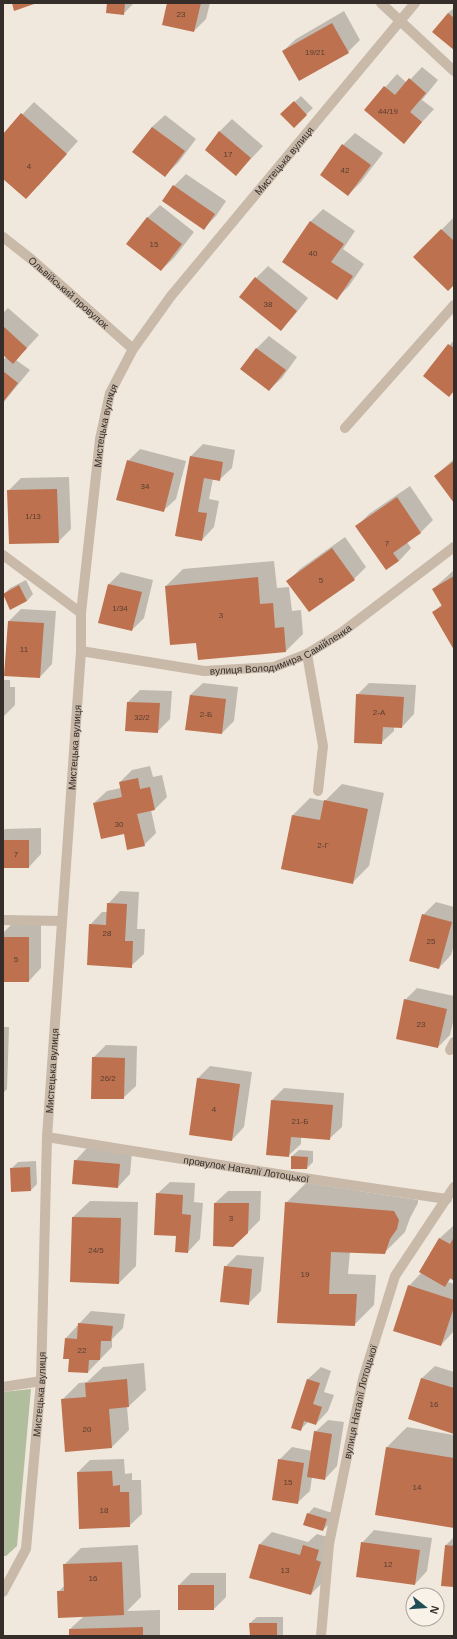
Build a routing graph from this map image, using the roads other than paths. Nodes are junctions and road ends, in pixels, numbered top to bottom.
1 (380, 3) edge
2 (415, 3) edge
3 (400, 21) junction
4 (454, 71) edge
5 (3, 237) edge
6 (454, 305) edge
7 (133, 349) junction
8 (345, 428) dead end
9 (454, 547) edge
10 (3, 555) edge
11 (81, 613) junction
12 (81, 651) junction
13 (307, 654) junction
14 (318, 791) dead end
15 (3, 920) edge
16 (62, 921) junction
17 (47, 1137) junction
18 (454, 1187) edge
19 (447, 1199) junction
20 (41, 1381) junction
21 (3, 1387) edge
22 (3, 1592) edge
23 (321, 1636) edge

1 - 3 street
2 - 3 street, Мистецька вулиця
3 - 4 street
3 - 7 street, Мистецька вулиця
5 - 7 street, Ольвійський провулок
6 - 8 street
7 - 11 street, Мистецька вулиця
9 - 13 street, вулиця Володимира Самійленка
10 - 11 street
11 - 12 street, Мистецька вулиця
12 - 13 street, вулиця Володимира Самійленка
12 - 16 street, Мистецька вулиця
13 - 14 street
15 - 16 street
16 - 17 street, Мистецька вулиця
17 - 19 street, провулок Наталії Лотоцької
17 - 20 street, Мистецька вулиця
18 - 19 street, вулиця Наталії Лотоцької
19 - 23 street, вулиця Наталії Лотоцької
20 - 21 street
20 - 22 street, Мистецька вулиця

